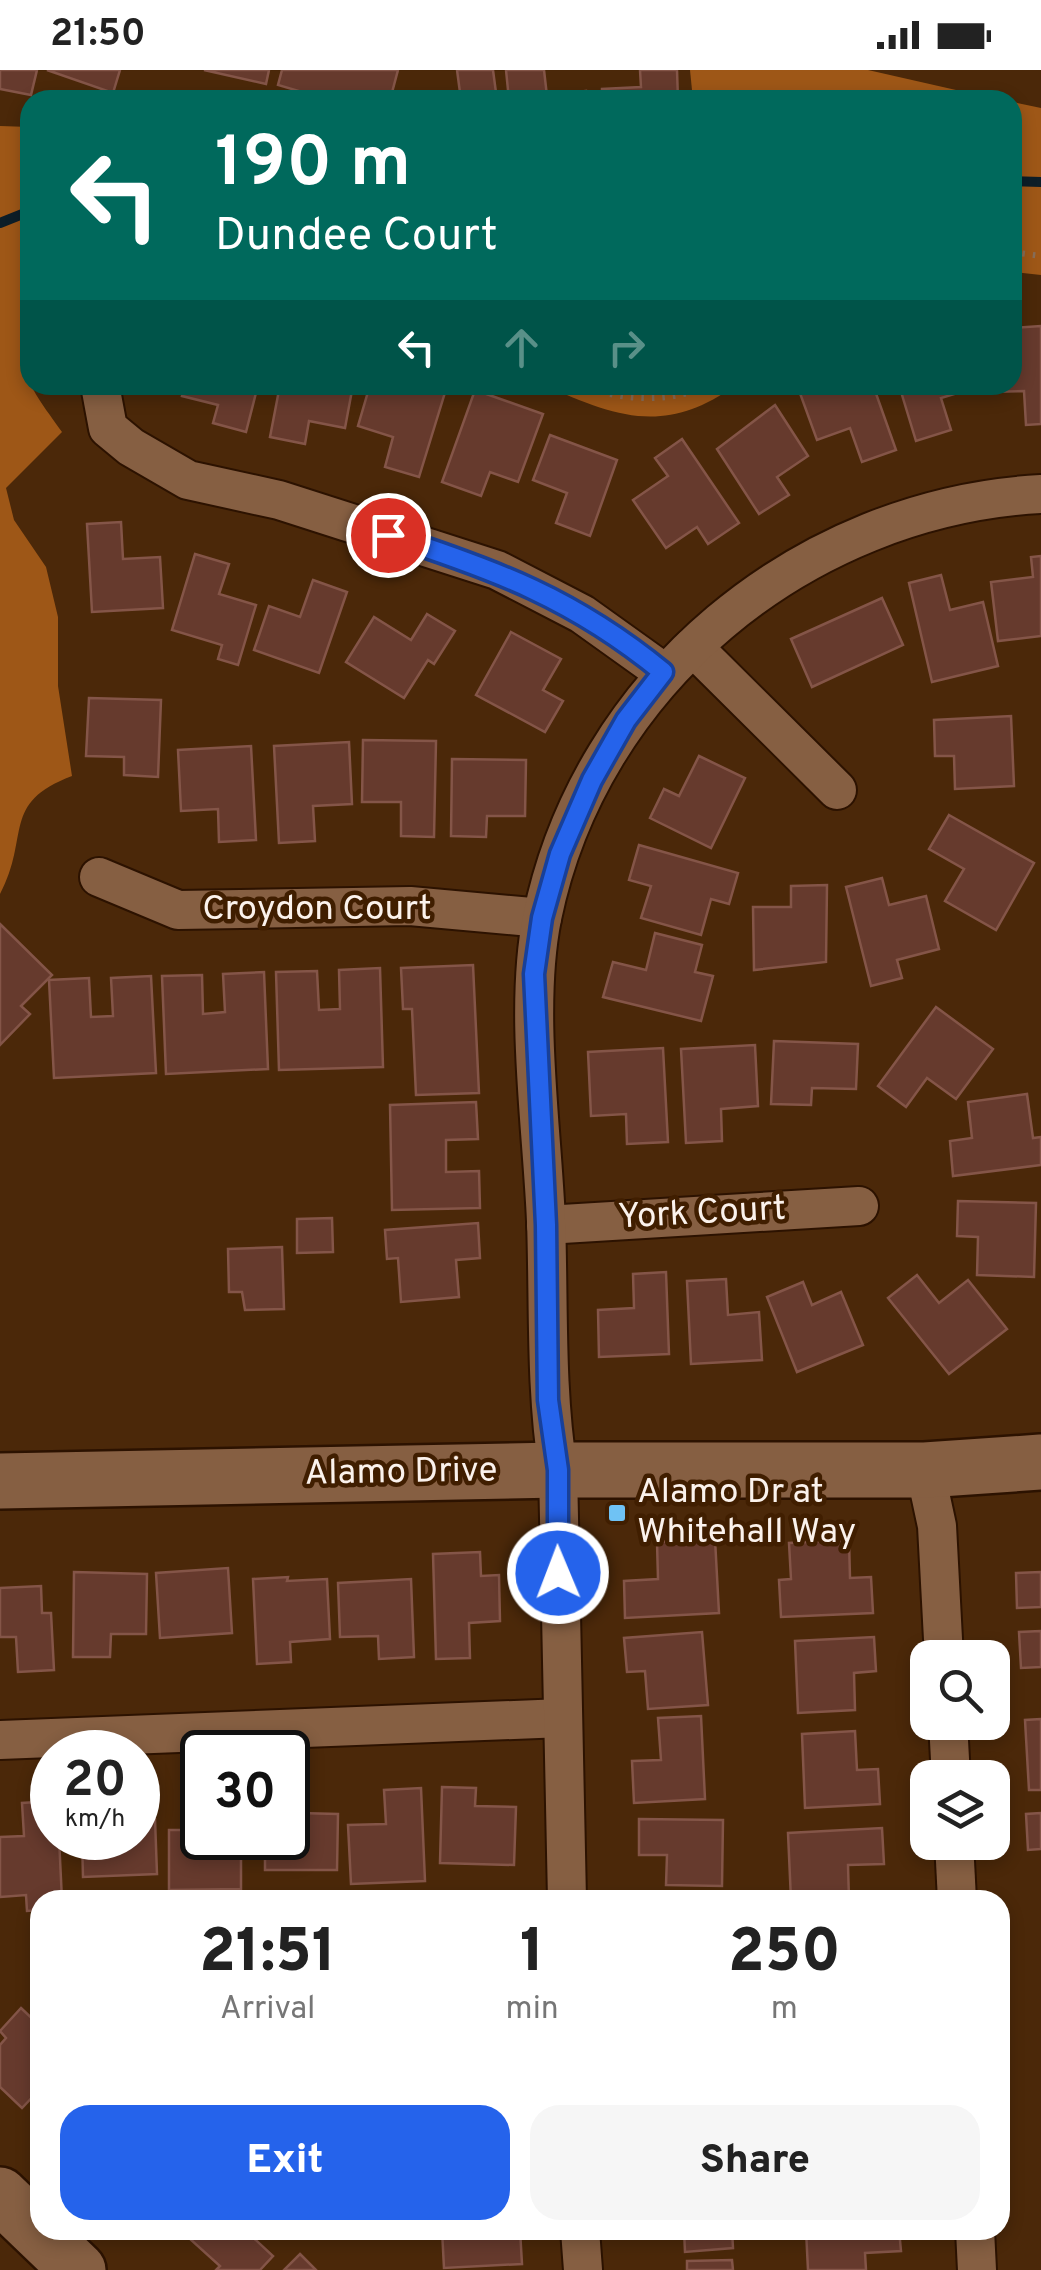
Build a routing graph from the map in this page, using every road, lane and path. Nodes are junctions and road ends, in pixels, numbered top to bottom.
1 (102, 395) edge
2 (605, 395) edge
3 (688, 395) edge
4 (1041, 494) edge
5 (693, 646) junction
6 (663, 672) junction
7 (837, 790) dead end
8 (99, 877) dead end
9 (542, 918) junction
10 (859, 1206) dead end
11 (546, 1225) junction
12 (1041, 1462) edge
13 (558, 1470) junction
14 (925, 1470) junction
15 (0, 1480) edge
16 (943, 1640) edge
17 (562, 1718) junction
18 (0, 1740) edge
19 (955, 1860) edge
20 (568, 1890) edge
21 (956, 1890) edge
22 (0, 2195) edge
23 (30, 2218) edge
24 (581, 2240) edge
25 (976, 2240) edge
26 (583, 2270) edge
27 (977, 2270) edge

1 - 6 street
2 - 3 path
4 - 5 street
5 - 6 street
5 - 7 street
6 - 9 street
8 - 9 street, Croydon Court
9 - 11 street
10 - 11 street, York Court
11 - 13 street
12 - 14 main road, Alamo Drive
13 - 14 main road, Alamo Drive
13 - 15 main road, Alamo Drive
13 - 17 street
14 - 16 street
17 - 18 street
17 - 20 street
19 - 21 street
22 - 23 main road
24 - 26 street
25 - 27 street

